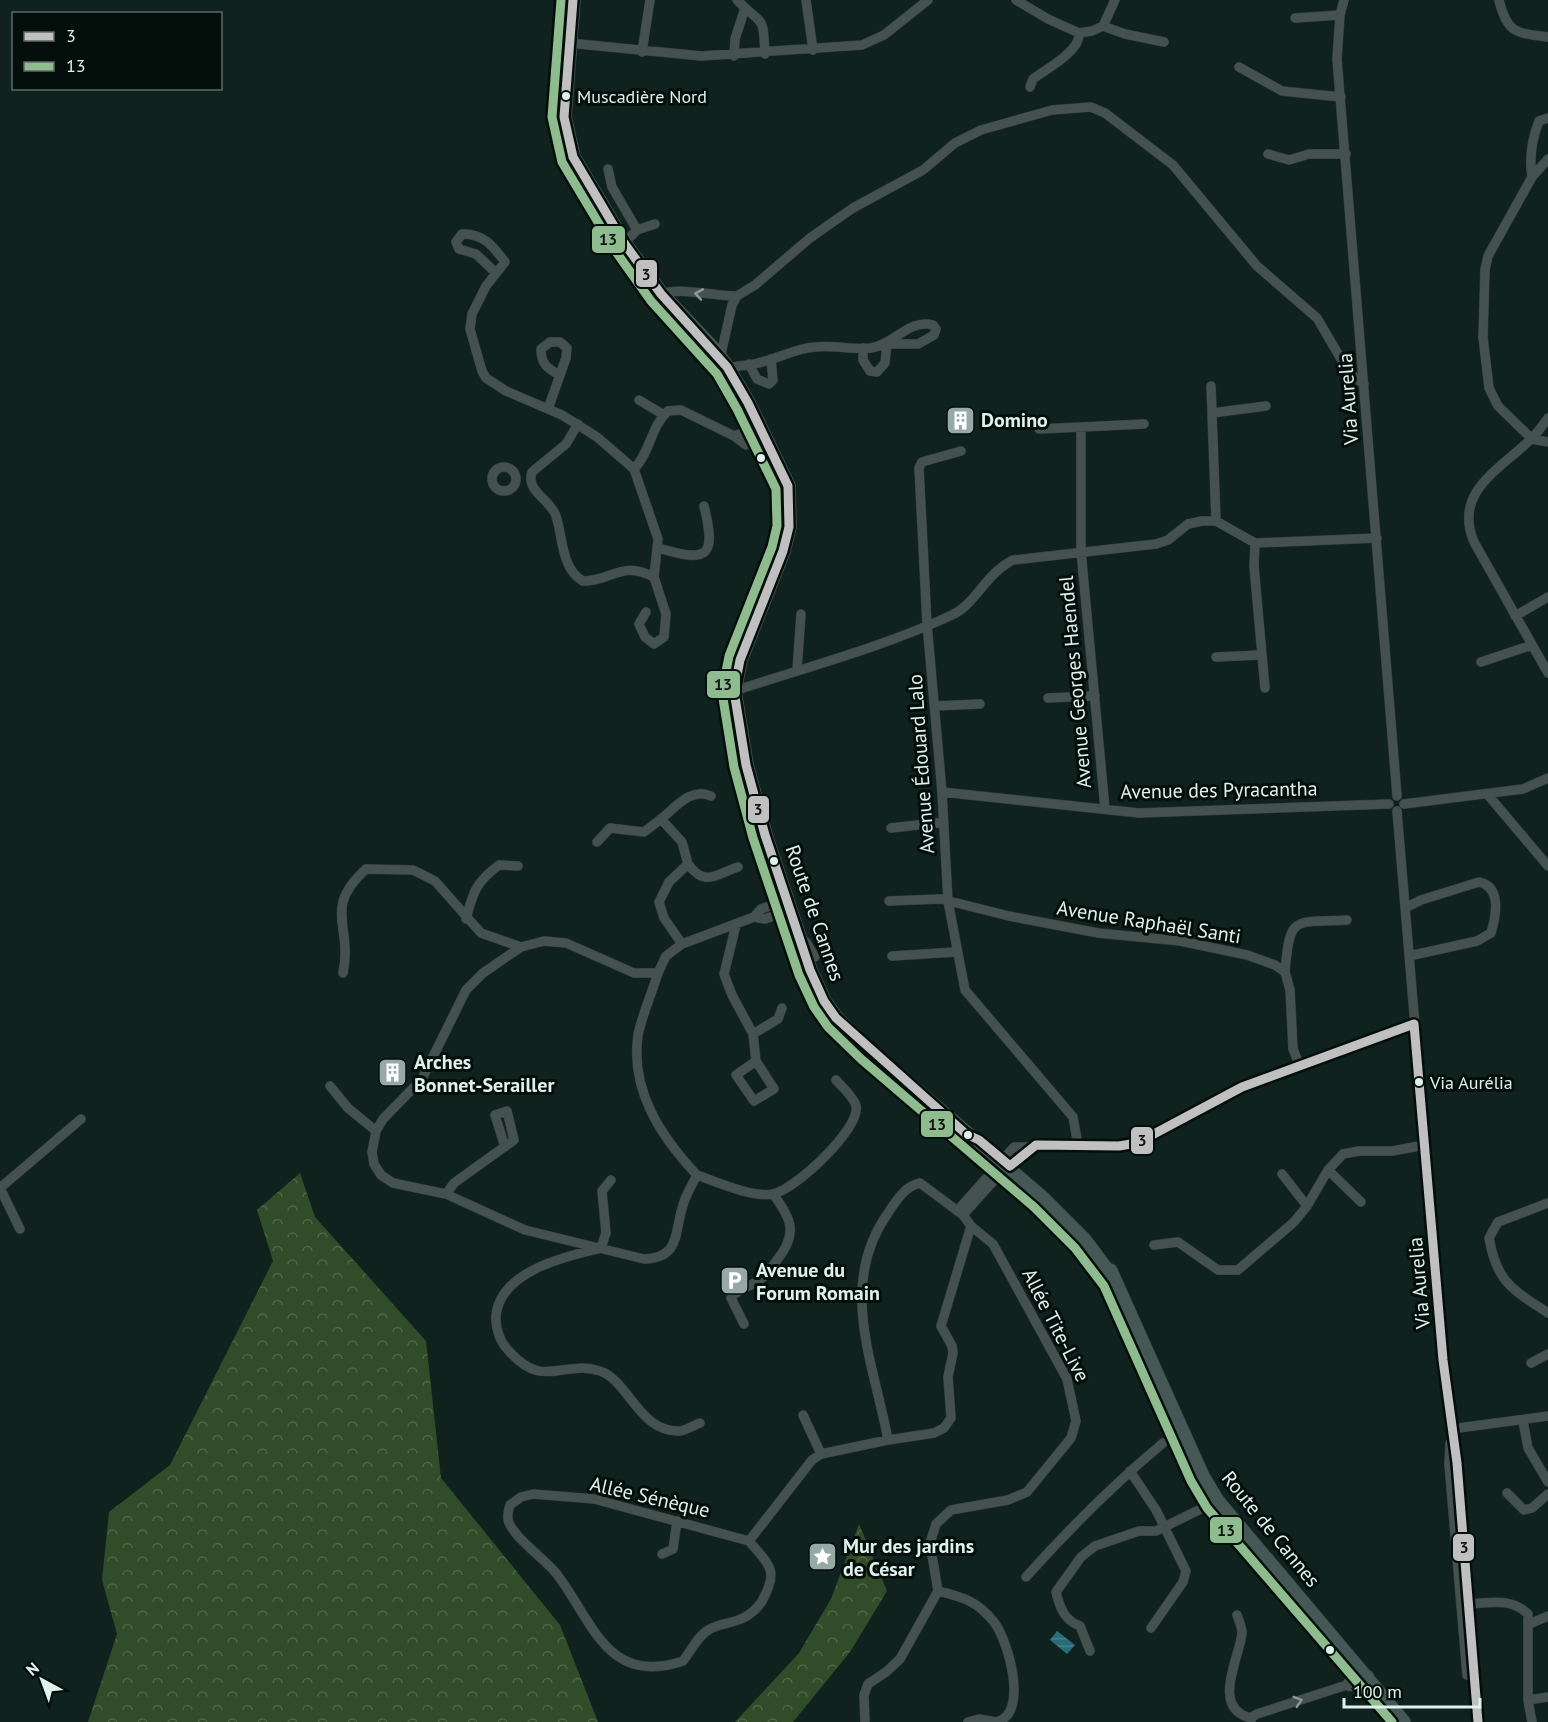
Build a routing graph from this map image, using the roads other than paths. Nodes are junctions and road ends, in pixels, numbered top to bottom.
1 (573, 0) edge
2 (650, 0) edge
3 (737, 0) edge
4 (806, 0) edge
5 (928, 0) edge
6 (1016, 0) edge
7 (1115, 0) edge
8 (1344, 0) edge
9 (1499, 0) edge
10 (745, 8) junction
11 (1340, 15) junction
12 (1295, 18) dead end
13 (1103, 26) junction
14 (1079, 33) junction
15 (1548, 37) edge
16 (1164, 42) dead end
17 (569, 43) junction
18 (813, 50) junction
19 (642, 52) junction
20 (765, 54) junction
21 (734, 56) junction
22 (1239, 67) dead end
23 (1030, 87) dead end
24 (1341, 97) junction
25 (1548, 118) edge
26 (1268, 154) dead end
27 (1346, 154) junction
28 (1548, 159) edge
29 (608, 169) dead end
30 (1532, 177) junction
31 (655, 224) dead end
32 (637, 230) junction
33 (624, 243) junction
34 (496, 273) junction
35 (661, 294) junction
36 (737, 296) junction
37 (863, 348) junction
38 (771, 359) junction
39 (749, 364) junction
40 (721, 365) junction
41 (559, 375) dead end
42 (1364, 384) junction
43 (1211, 386) dead end
44 (639, 399) dead end
45 (1266, 406) dead end
46 (548, 409) junction
47 (752, 411) junction
48 (1212, 413) junction
49 (664, 415) junction
50 (1548, 418) edge
51 (578, 424) junction
52 (1144, 424) dead end
53 (1038, 429) dead end
54 (1081, 429) junction
55 (755, 434) junction
56 (734, 436) junction
57 (1532, 439) junction
58 (1548, 442) edge
59 (961, 451) dead end
60 (634, 470) junction
61 (783, 472) junction
62 (516, 477) dead end
63 (530, 477) junction
64 (704, 506) dead end
65 (1216, 521) junction
66 (1377, 538) junction
67 (1255, 543) junction
68 (659, 548) junction
69 (1081, 551) junction
70 (772, 576) junction
71 (654, 577) junction
72 (1548, 597) edge
73 (646, 612) dead end
74 (801, 614) dead end
75 (1515, 616) junction
76 (927, 624) junction
77 (1532, 645) junction
78 (1260, 655) junction
79 (1216, 657) dead end
80 (1481, 662) dead end
81 (797, 670) junction
82 (1548, 673) edge
83 (1265, 688) dead end
84 (735, 691) junction
85 (1095, 696) junction
86 (1048, 698) dead end
87 (980, 704) dead end
88 (935, 706) junction
89 (740, 727) junction
90 (1548, 778) edge
91 (942, 792) junction
92 (1488, 795) junction
93 (711, 796) dead end
94 (1397, 796) junction
95 (1389, 804) junction
96 (1404, 804) junction
97 (1105, 809) junction
98 (1396, 811) junction
99 (661, 819) junction
100 (944, 822) junction
101 (891, 828) dead end
102 (597, 842) dead end
103 (688, 864) junction
104 (1548, 866) edge
105 (518, 867) dead end
106 (738, 867) dead end
107 (791, 884) junction
108 (889, 901) dead end
109 (948, 901) junction
110 (789, 905) junction
111 (1405, 908) junction
112 (466, 919) junction
113 (1347, 920) dead end
114 (736, 925) junction
115 (681, 944) junction
116 (521, 947) junction
117 (956, 952) junction
118 (892, 956) dead end
119 (1408, 956) junction
120 (815, 957) junction
121 (1285, 972) junction
122 (343, 973) dead end
123 (658, 973) junction
124 (782, 1008) dead end
125 (1414, 1024) junction
126 (753, 1034) junction
127 (756, 1061) junction
128 (1299, 1064) junction
129 (836, 1080) dead end
130 (330, 1086) dead end
131 (81, 1119) dead end
132 (376, 1131) junction
133 (1078, 1145) junction
134 (1425, 1145) junction
135 (505, 1147) dead end
136 (1006, 1162) junction
137 (1328, 1170) junction
138 (1282, 1174) dead end
139 (697, 1175) junction
140 (611, 1180) dead end
141 (0, 1188) edge
142 (446, 1194) junction
143 (773, 1194) junction
144 (1361, 1202) dead end
145 (1548, 1203) edge
146 (1307, 1206) junction
147 (960, 1213) junction
148 (971, 1226) junction
149 (20, 1229) dead end
150 (1154, 1245) dead end
151 (601, 1248) junction
152 (1114, 1280) junction
153 (1548, 1313) edge
154 (744, 1324) dead end
155 (1548, 1354) edge
156 (1531, 1363) dead end
157 (803, 1415) dead end
158 (1548, 1416) edge
159 (1523, 1421) junction
160 (700, 1423) dead end
161 (1451, 1429) junction
162 (888, 1440) junction
163 (1163, 1443) dead end
164 (821, 1454) junction
165 (1130, 1471) junction
166 (1548, 1482) edge
167 (1507, 1493) dead end
168 (1548, 1494) edge
169 (1217, 1501) junction
170 (677, 1521) junction
171 (1164, 1527) junction
172 (748, 1541) junction
173 (663, 1554) dead end
174 (1026, 1577) dead end
175 (938, 1591) junction
176 (1464, 1604) junction
177 (1237, 1615) dead end
178 (1548, 1616) edge
179 (1529, 1624) junction
180 (1151, 1628) dead end
181 (1090, 1651) dead end
182 (1367, 1677) junction
183 (1350, 1684) joint
184 (1378, 1690) junction
185 (1548, 1697) edge
186 (1528, 1700) junction
187 (1251, 1720) edge
188 (865, 1722) edge
189 (968, 1722) edge
190 (996, 1722) edge
191 (1403, 1722) edge
192 (1409, 1722) edge
193 (1476, 1722) edge
194 (1533, 1722) edge

1 - 17 main road, Route de Cannes
2 - 19 street
3 - 10 street
4 - 18 street
5 - 18 street
6 - 14 street
7 - 13 street
8 - 11 street, Via Aurelia
9 - 15 street
10 - 20 street
10 - 21 street
11 - 12 street
11 - 24 street, Via Aurelia
13 - 14 street
13 - 16 street
14 - 23 street
17 - 19 street
17 - 33 main road, Route de Cannes
18 - 20 street
19 - 21 street
20 - 21 street
22 - 24 street
24 - 27 street, Via Aurelia
25 - 30 street
26 - 27 street
27 - 42 street, Via Aurelia
28 - 30 street
29 - 32 street
30 - 57 street
31 - 32 street
32 - 33 street
33 - 35 main road, Route de Cannes
34 - 34 street
34 - 46 street
36 -> 35 street
35 - 40 main road, Route de Cannes
36 - 40 street
36 - 42 street
37 - 37 street
37 - 38 street
38 - 39 street
38 - 39 street
39 - 40 street
40 - 47 main road, Route de Cannes
40 - 55 main road, Route de Cannes
41 - 46 street
42 - 66 street, Via Aurelia
43 - 48 street
44 - 49 street
45 - 48 street
46 - 51 street
47 - 55 street
47 - 61 main road, Route de Cannes
48 - 65 street
49 - 56 street
49 - 60 street
50 - 57 street
51 - 60 street
51 - 63 street
52 - 54 street
53 - 54 street
54 - 69 street, Avenue Georges Haendel
55 - 56 street
55 - 56 street
55 - 61 street
55 - 70 main road, Route de Cannes
57 - 58 street
57 - 75 street
59 - 76 street, Avenue Édouard Lalo
60 - 68 street
61 - 70 main road, Route de Cannes
62 - 63 street
63 - 71 street
64 - 68 street
65 - 67 street
65 - 69 street
66 - 67 street
66 - 94 street, Via Aurelia
67 - 78 street
68 - 71 street
69 - 76 street
69 - 85 street, Avenue Georges Haendel
70 - 84 main road, Route de Cannes
71 - 73 street
72 - 75 street
74 - 81 street
75 - 77 street
76 - 81 street
76 - 88 street, Avenue Édouard Lalo
77 - 80 street
77 - 82 street
78 - 79 street
78 - 83 street
81 - 84 street
84 - 89 main road, Route de Cannes
85 - 86 street
85 - 97 street, Avenue Georges Haendel
87 - 88 street
88 - 91 street, Avenue Édouard Lalo
89 - 107 main road, Route de Cannes
89 - 110 main road, Route de Cannes
90 - 92 street
91 - 97 street, Avenue des Pyracantha
91 - 100 street, Avenue Édouard Lalo
92 - 96 street
92 - 104 street
93 - 99 street
94 - 95 street
94 - 96 street
95 - 97 street, Avenue des Pyracantha
95 - 98 street
96 - 98 street
98 - 111 street, Via Aurelia
99 - 102 street
99 - 103 street
100 - 101 street
100 - 109 street, Avenue Édouard Lalo
103 - 106 street
103 - 115 street
105 - 112 street
107 - 110 main road
107 - 120 main road, Route de Cannes
108 - 109 street, Avenue Raphaël Santi
109 - 117 street, Avenue Édouard Lalo
109 - 121 street, Avenue Raphaël Santi
110 - 114 street
110 - 120 street
110 - 136 main road, Route de Cannes
111 - 119 street, Via Aurelia
111 - 119 street
112 - 116 street
112 - 122 street
113 - 121 street
114 - 115 street
114 - 126 street
115 - 123 street
116 - 123 street
116 - 132 street
117 - 118 street
117 - 133 street, Avenue Édouard Lalo
119 - 125 street, Via Aurelia
120 - 136 main road, Route de Cannes
121 - 128 street
123 - 139 street
124 - 126 street
125 - 128 street
125 - 134 street, Via Aurelia
126 - 127 street
127 - 127 street
128 - 133 street
129 - 143 street
130 - 132 street
131 - 141 street
132 - 142 street
133 - 136 street
134 - 137 street
134 - 161 street, Via Aurelia
135 - 142 street
136 - 147 street
136 - 152 main road, Route de Cannes
136 - 152 main road, Route de Cannes
137 - 144 street
137 - 146 street
138 - 146 street
139 - 143 street
139 - 151 street
140 - 151 street
141 - 149 street
142 - 151 street
143 - 154 street
145 - 153 street
146 - 150 street
147 - 148 street, Allée Tite-Live
147 - 162 street, Allée Tite-Live
148 - 162 street
148 - 175 street, Allée Tite-Live
151 - 160 street
152 - 169 main road, Route de Cannes
155 - 156 street
157 - 164 street
158 - 159 street
159 - 161 street
159 - 166 street
161 - 176 street, Via Aurelia
162 - 164 street
163 - 165 street
164 - 172 street
165 - 171 street
165 - 174 street
167 - 168 street
169 - 171 street
169 - 182 main road, Route de Cannes
170 - 172 street, Allée Sénèque
170 - 172 street, Allée Sénèque
170 - 173 street
171 - 180 street
171 - 181 street
175 - 188 street
175 - 190 street
176 - 179 street
176 - 193 street, Via Aurelia
177 - 187 street
178 - 179 street
179 - 186 street
182 - 183 street
182 - 184 main road, Route de Cannes
187 -> 183 street
184 - 191 main road, Route de Cannes
184 - 192 main road, Route de Cannes
185 - 186 street
186 - 194 street
189 - 190 street

